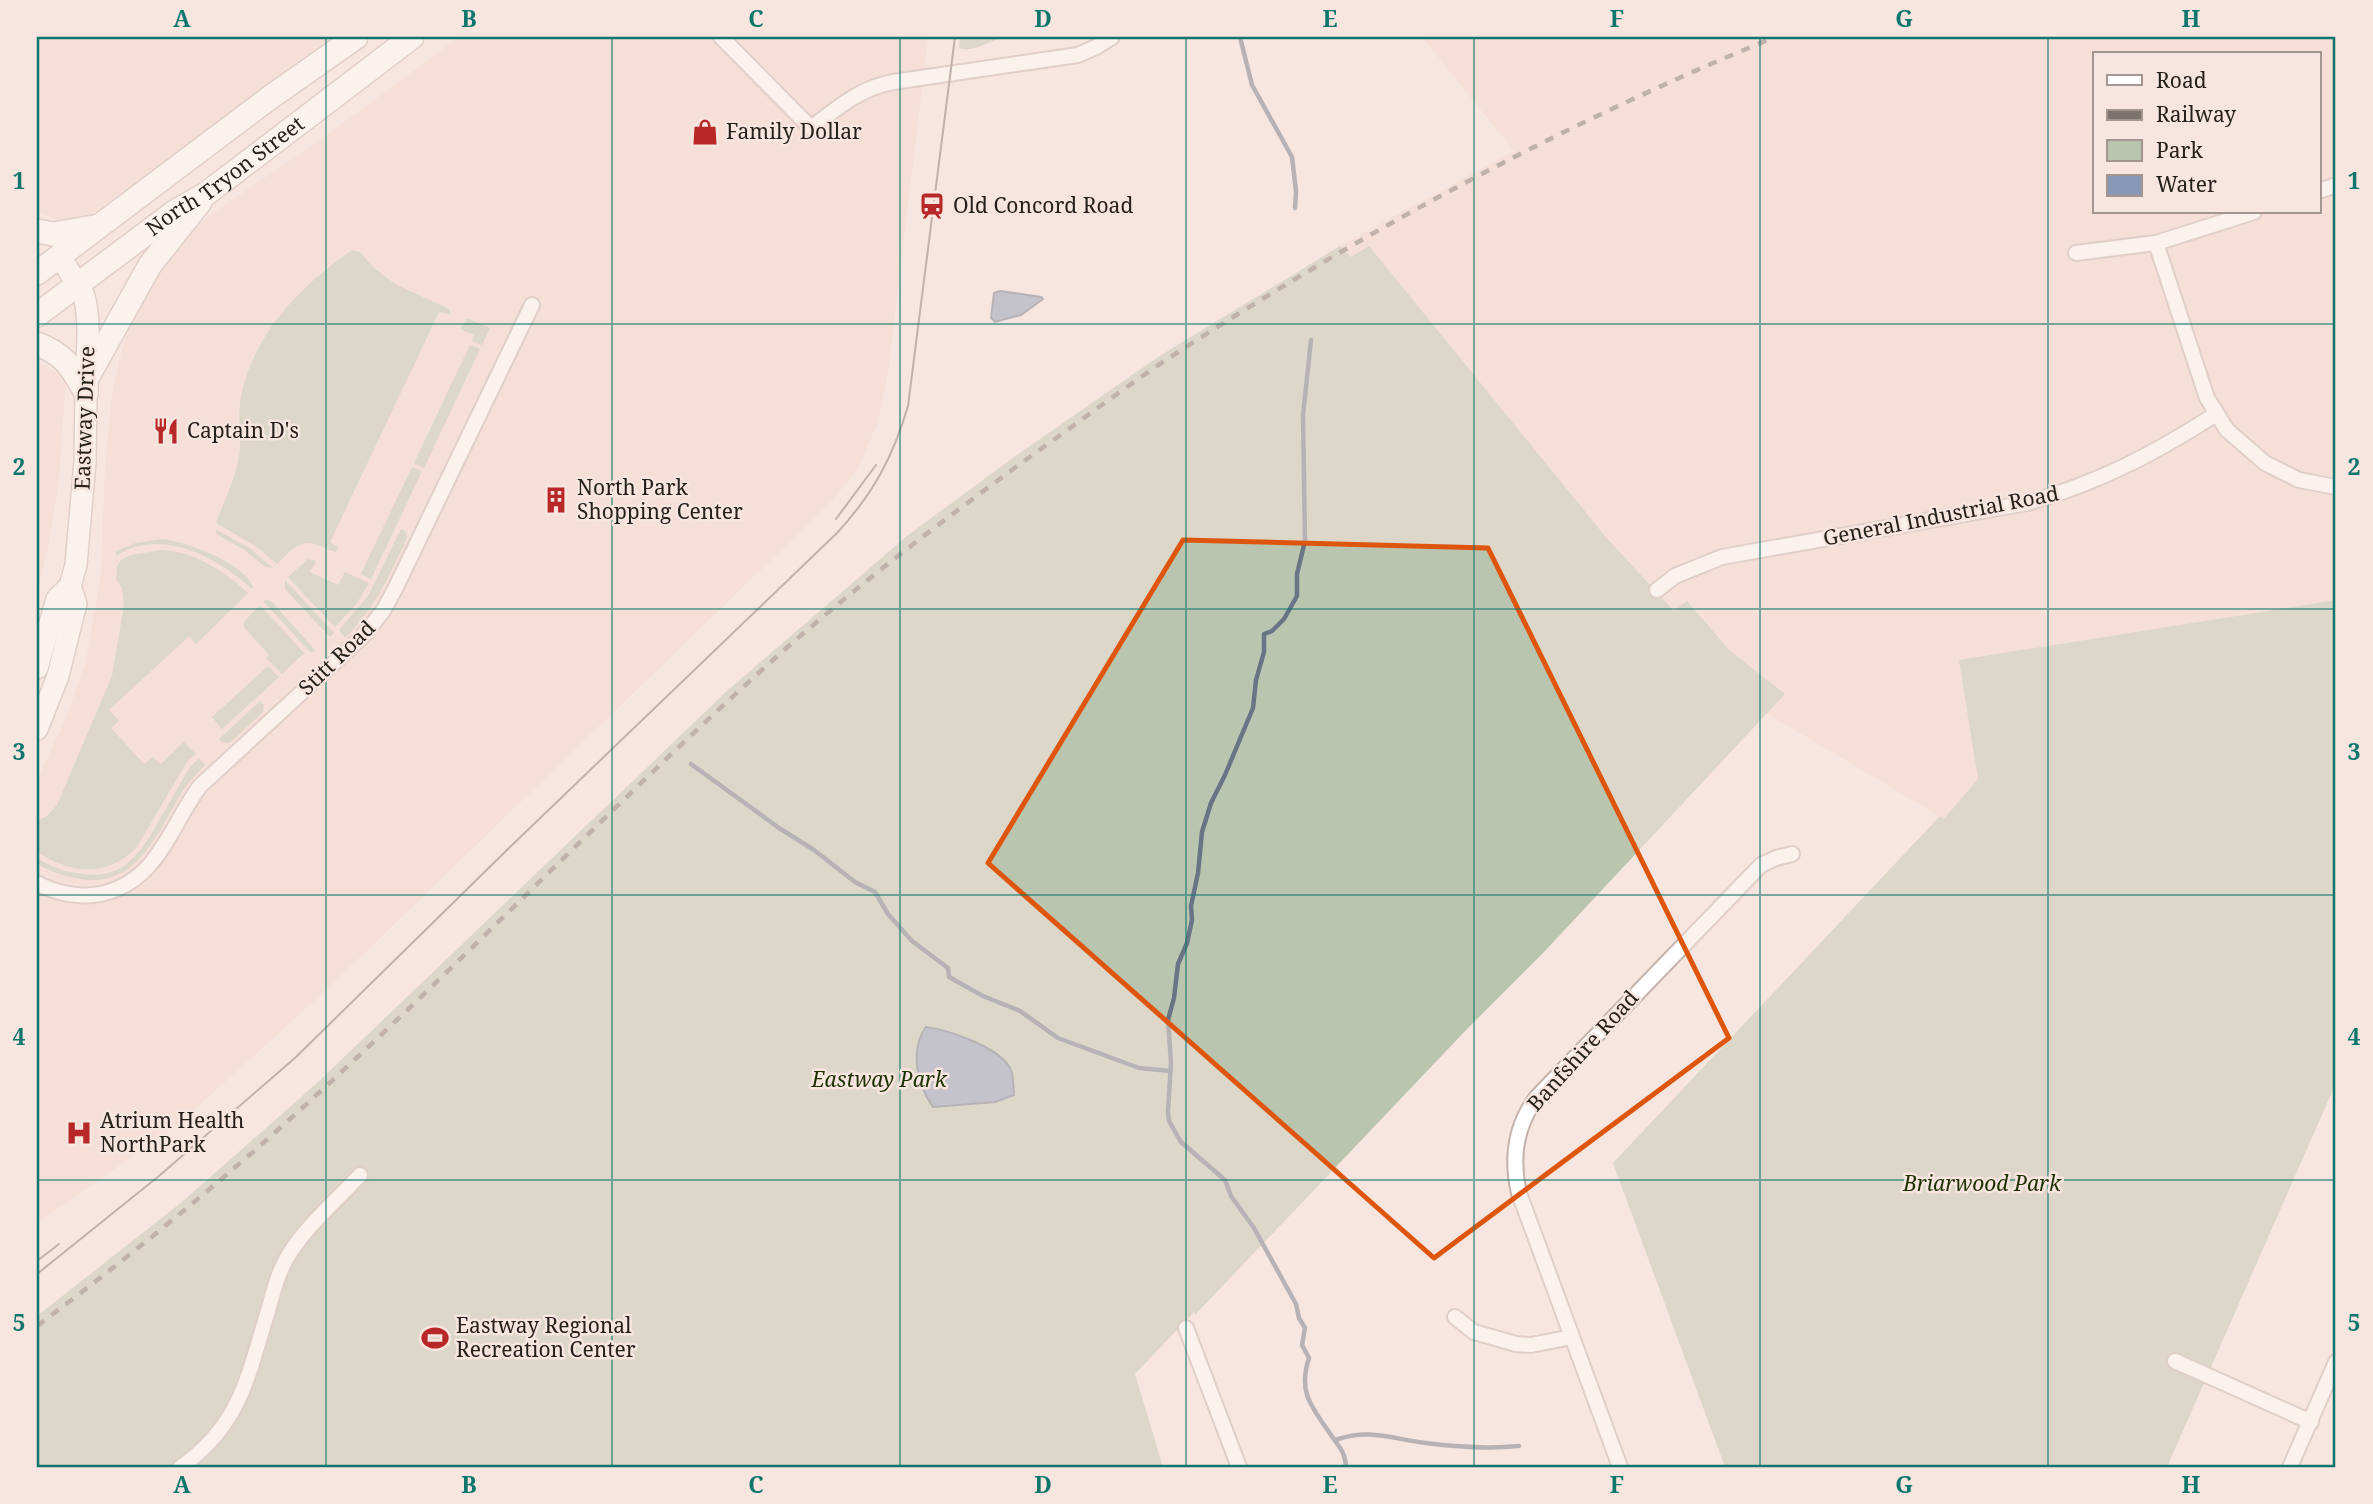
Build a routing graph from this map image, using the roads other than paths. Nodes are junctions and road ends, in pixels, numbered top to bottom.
1 (356, 37) edge
2 (721, 37) edge
3 (1112, 37) edge
4 (406, 40) edge
5 (205, 194) junction
6 (2248, 214) edge
7 (100, 225) junction
8 (37, 231) edge
9 (2156, 243) junction
10 (2076, 253) dead end
11 (60, 256) junction
12 (37, 273) edge
13 (78, 285) junction
14 (532, 305) dead end
15 (37, 315) edge
16 (37, 344) edge
17 (86, 386) junction
18 (2216, 414) junction
19 (2336, 487) edge
20 (70, 586) junction
21 (1657, 590) dead end
22 (37, 668) edge
23 (37, 729) edge
24 (1792, 854) dead end
25 (37, 883) edge
26 (360, 1175) dead end
27 (1455, 1317) dead end
28 (1186, 1328) dead end
29 (1572, 1337) junction
30 (2175, 1362) dead end
31 (2336, 1362) edge
32 (2311, 1422) junction
33 (181, 1467) edge
34 (1239, 1467) edge
35 (1620, 1467) edge
36 (2290, 1467) edge

1 - 7 main road, North Tryon Street
2 - 3 street
4 - 5 main road, North Tryon Street
5 - 13 main road, North Tryon Street
5 - 17 main road
6 - 9 street
7 - 8 main road
7 - 11 main road, North Tryon Street
9 - 10 street
9 - 18 street
11 - 12 main road, North Tryon Street
11 - 13 main road, Eastway Drive
13 - 15 main road, North Tryon Street
13 - 17 main road, Eastway Drive
14 - 25 street, Stitt Road
16 - 17 main road
17 - 20 main road, Eastway Drive
18 - 19 street
18 - 21 street, General Industrial Road
20 - 22 main road, Eastway Drive
20 - 23 main road, Eastway Drive
24 - 29 street, Banfshire Road
26 - 33 street
27 - 29 street
28 - 34 street
29 - 35 street, Banfshire Road
30 - 32 street
31 - 32 street
32 - 36 street

